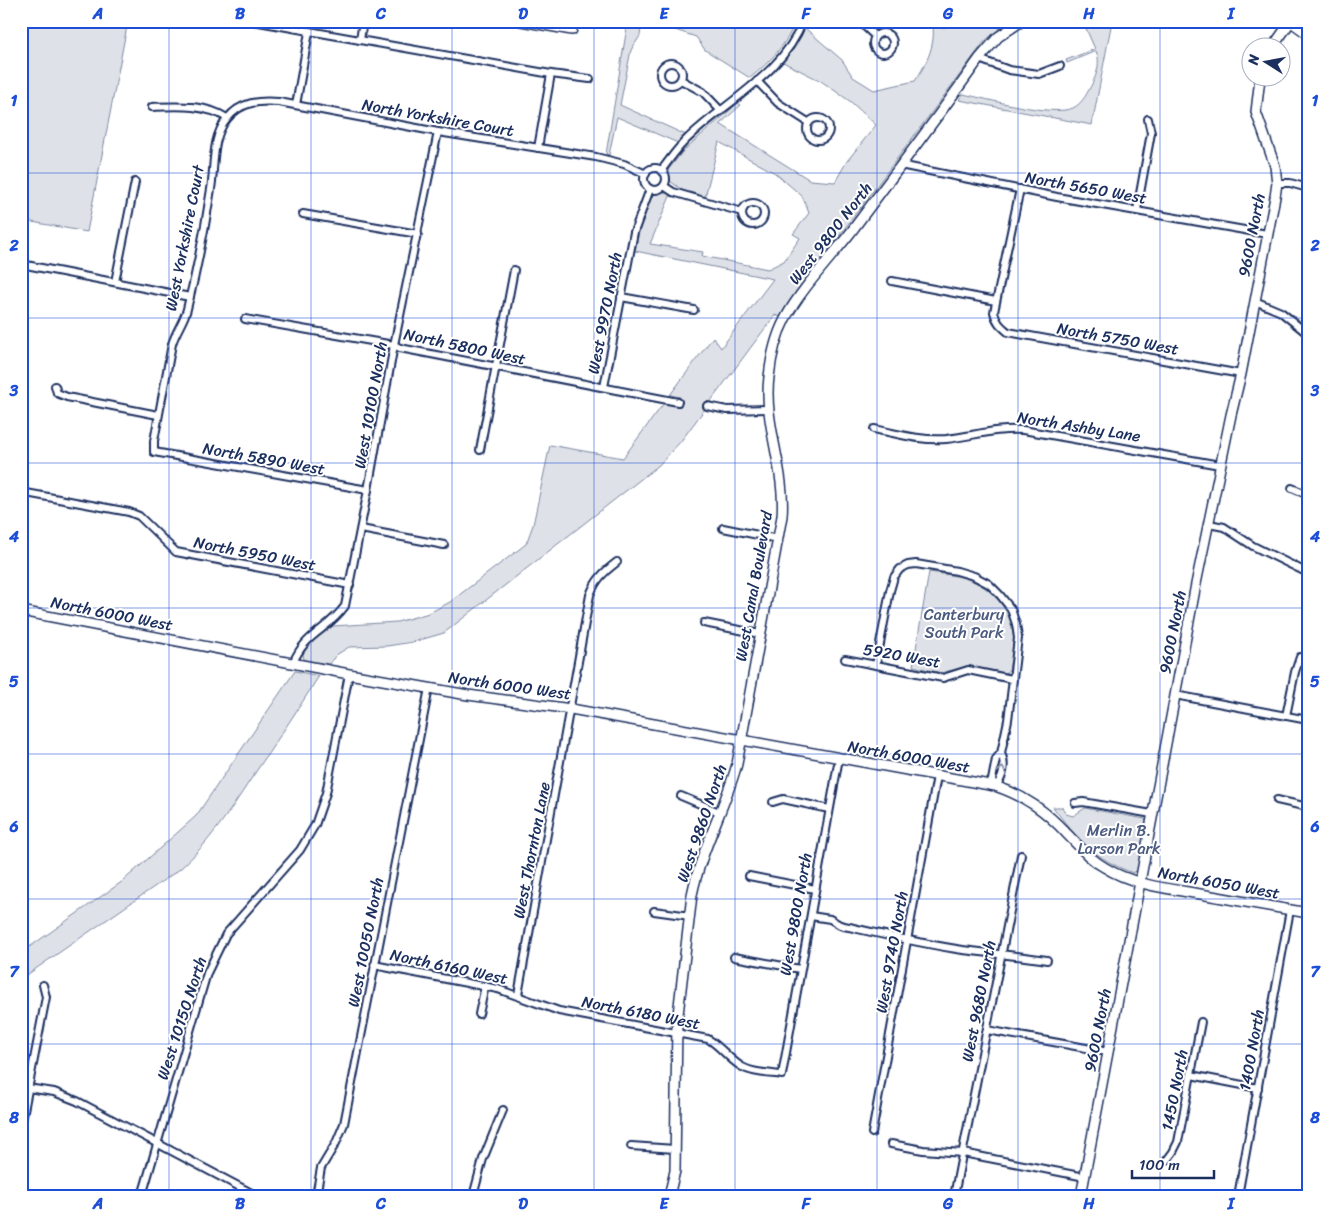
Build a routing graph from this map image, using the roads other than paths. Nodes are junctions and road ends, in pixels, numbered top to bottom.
1 (253, 21) edge
2 (363, 21) edge
3 (521, 21) edge
4 (803, 21) edge
5 (859, 21) edge
6 (1022, 21) edge
7 (1292, 23) edge
8 (573, 26) edge
9 (309, 32) junction
10 (1308, 34) edge
11 (876, 36) dead end
12 (1280, 38) edge
13 (360, 40) junction
14 (980, 59) junction
15 (1060, 66) dead end
16 (551, 74) junction
17 (590, 80) dead end
18 (681, 80) dead end
19 (757, 80) junction
20 (1259, 88) edge
21 (296, 105) junction
22 (152, 107) dead end
23 (721, 112) junction
24 (227, 118) junction
25 (1148, 119) dead end
26 (808, 122) dead end
27 (438, 132) junction
28 (538, 148) junction
29 (900, 165) junction
30 (661, 171) junction
31 (646, 174) junction
32 (135, 182) dead end
33 (1276, 183) junction
34 (664, 186) junction
35 (1308, 188) edge
36 (650, 189) junction
37 (1020, 189) junction
38 (1137, 210) junction
39 (742, 212) dead end
40 (303, 214) dead end
41 (418, 234) junction
42 (1267, 234) junction
43 (21, 264) edge
44 (514, 270) dead end
45 (892, 281) dead end
46 (115, 282) junction
47 (190, 297) junction
48 (621, 297) junction
49 (996, 301) junction
50 (1255, 302) junction
51 (694, 310) dead end
52 (245, 319) dead end
53 (784, 319) joint
54 (1308, 334) edge
55 (394, 345) junction
56 (496, 367) junction
57 (1241, 374) junction
58 (55, 386) dead end
59 (604, 387) junction
60 (678, 402) dead end
61 (707, 406) dead end
62 (768, 409) junction
63 (158, 415) junction
64 (874, 429) dead end
65 (480, 450) dead end
66 (154, 452) joint
67 (1220, 465) junction
68 (1292, 488) dead end
69 (368, 490) junction
70 (21, 492) edge
71 (1308, 495) edge
72 (1209, 524) junction
73 (723, 528) dead end
74 (361, 529) junction
75 (778, 539) junction
76 (444, 545) dead end
77 (617, 562) dead end
78 (1307, 570) edge
79 (350, 585) junction
80 (21, 611) edge
81 (704, 623) dead end
82 (760, 634) junction
83 (1300, 657) dead end
84 (845, 659) dead end
85 (293, 663) junction
86 (876, 665) junction
87 (349, 674) junction
88 (1012, 679) junction
89 (429, 688) junction
90 (1175, 695) junction
91 (571, 709) junction
92 (1286, 716) junction
93 (1308, 720) edge
94 (742, 740) junction
95 (839, 758) junction
96 (937, 776) junction
97 (995, 786) junction
98 (681, 796) dead end
99 (1277, 800) dead end
100 (774, 802) dead end
101 (1075, 803) dead end
102 (1308, 807) edge
103 (829, 809) junction
104 (719, 812) junction
105 (1152, 814) junction
106 (1021, 855) dead end
107 (749, 876) dead end
108 (1140, 883) junction
109 (815, 888) junction
110 (1290, 910) junction
111 (654, 911) dead end
112 (1308, 913) edge
113 (690, 916) junction
114 (811, 916) junction
115 (907, 939) junction
116 (1002, 953) junction
117 (734, 957) dead end
118 (1047, 960) dead end
119 (374, 965) junction
120 (800, 969) junction
121 (43, 985) dead end
122 (485, 986) junction
123 (518, 995) junction
124 (479, 1014) dead end
125 (1201, 1022) dead end
126 (987, 1030) junction
127 (676, 1032) junction
128 (1108, 1052) junction
129 (782, 1075) joint
130 (1191, 1075) junction
131 (25, 1088) edge
132 (1258, 1088) junction
133 (503, 1110) dead end
134 (21, 1126) edge
135 (872, 1133) dead end
136 (156, 1143) junction
137 (891, 1144) dead end
138 (631, 1146) dead end
139 (676, 1150) junction
140 (963, 1153) junction
141 (1166, 1160) dead end
142 (1085, 1177) junction
143 (142, 1196) edge
144 (257, 1196) edge
145 (316, 1196) edge
146 (473, 1196) edge
147 (669, 1196) edge
148 (954, 1196) edge
149 (1081, 1196) edge
150 (1238, 1196) edge

1 - 9 street
2 - 13 street
3 - 8 street
4 - 19 street
5 - 11 street
6 - 14 street, West 9800 North
7 - 10 street
7 - 12 street
9 - 13 street
9 - 21 street
13 - 16 street
14 - 15 street
14 - 29 street, West 9800 North
16 - 17 street
16 - 28 street
18 - 23 street
19 - 23 street
19 - 26 street
20 - 33 street, 9600 North
21 - 24 street, North Yorkshire Court
21 - 27 street, North Yorkshire Court
22 - 24 street
23 - 30 street
24 - 47 street, West Yorkshire Court
25 - 38 street
27 - 28 street, North Yorkshire Court
27 - 41 street, West 10100 North
28 - 31 street, North Yorkshire Court
29 - 37 street, North 5650 West
29 - 53 street, West 9800 North
30 - 31 street
30 - 34 street
31 - 36 street
32 - 46 street
33 - 35 street
33 - 42 street, 9600 North
34 - 36 street
34 - 39 street
36 - 48 street, West 9970 North
37 - 38 street, North 5650 West
37 - 49 street
38 - 42 street, North 5650 West
40 - 41 street
41 - 55 street, West 10100 North
42 - 50 street, 9600 North
43 - 46 street
44 - 56 street
45 - 49 street
46 - 47 street
47 - 63 street, West Yorkshire Court
48 - 51 street
48 - 59 street, West 9970 North
49 - 57 street, North 5750 West
50 - 54 street
50 - 57 street, 9600 North
52 - 55 street, North 5800 West
53 - 62 street, West Canal Boulevard
55 - 56 street, North 5800 West
55 - 69 street, West 10100 North
56 - 59 street, North 5800 West
56 - 65 street
57 - 67 street, 9600 North
58 - 63 street
59 - 60 street, North 5800 West
61 - 62 street
62 - 75 street, West Canal Boulevard
63 - 66 street, West Yorkshire Court
64 - 67 street, North Ashby Lane
66 - 69 street, North 5890 West
67 - 72 street, 9600 North
68 - 71 street
69 - 74 street, West 10100 North
70 - 79 street, North 5950 West
72 - 78 street
72 - 90 street, 9600 North
73 - 75 street
74 - 76 street
74 - 79 street, West 10100 North
75 - 82 street, West Canal Boulevard
77 - 91 street, West Thornton Lane
79 - 85 street, West 10100 North
80 - 85 street, North 6000 West
81 - 82 street
82 - 94 street, West Canal Boulevard
83 - 92 street
84 - 86 street, 5920 West
85 - 87 street, North 6000 West
86 - 88 street, 5920 West
86 - 88 street
87 - 89 street, North 6000 West
87 - 136 street, West 10150 North
88 - 97 street
89 - 91 street, North 6000 West
89 - 119 street, West 10050 North
90 - 92 street
90 - 105 street, 9600 North
91 - 94 street, North 6000 West
91 - 123 street, West Thornton Lane
92 - 93 street
94 - 95 street, North 6000 West
94 - 104 street, West 9860 North
95 - 96 street, North 6000 West
95 - 103 street, West 9800 North
96 - 97 street, North 6000 West
96 - 115 street, West 9740 North
97 - 108 street, North 6050 West
98 - 104 street
99 - 102 street
100 - 103 street
101 - 105 street
103 - 109 street, West 9800 North
104 - 113 street, West 9860 North
105 - 108 street, 9600 North
106 - 116 street, West 9680 North
107 - 109 street
108 - 110 street, North 6050 West
108 - 128 street, 9600 North
109 - 114 street, West 9800 North
110 - 112 street, North 6050 West
110 - 132 street, 1400 North
111 - 113 street
113 - 127 street, West 9860 North
114 - 115 street
114 - 120 street, West 9800 North
115 - 116 street
115 - 135 street, West 9740 North
116 - 118 street
116 - 126 street, West 9680 North
117 - 120 street
119 - 122 street, North 6160 West
119 - 145 street, West 10050 North
120 - 129 street, West 9800 North
121 - 131 street
122 - 123 street, North 6160 West
122 - 124 street
123 - 127 street, North 6180 West
125 - 130 street, 1450 North
126 - 128 street
126 - 140 street, West 9680 North
127 - 129 street, North 6180 West
127 - 139 street
128 - 142 street, 9600 North
130 - 132 street
130 - 141 street, 1450 North
131 - 134 street
131 - 136 street
132 - 150 street, 1400 North
133 - 146 street
136 - 143 street, West 10150 North
136 - 144 street
137 - 140 street
138 - 139 street
139 - 147 street
140 - 142 street
140 - 148 street, West 9680 North
142 - 149 street, 9600 North

